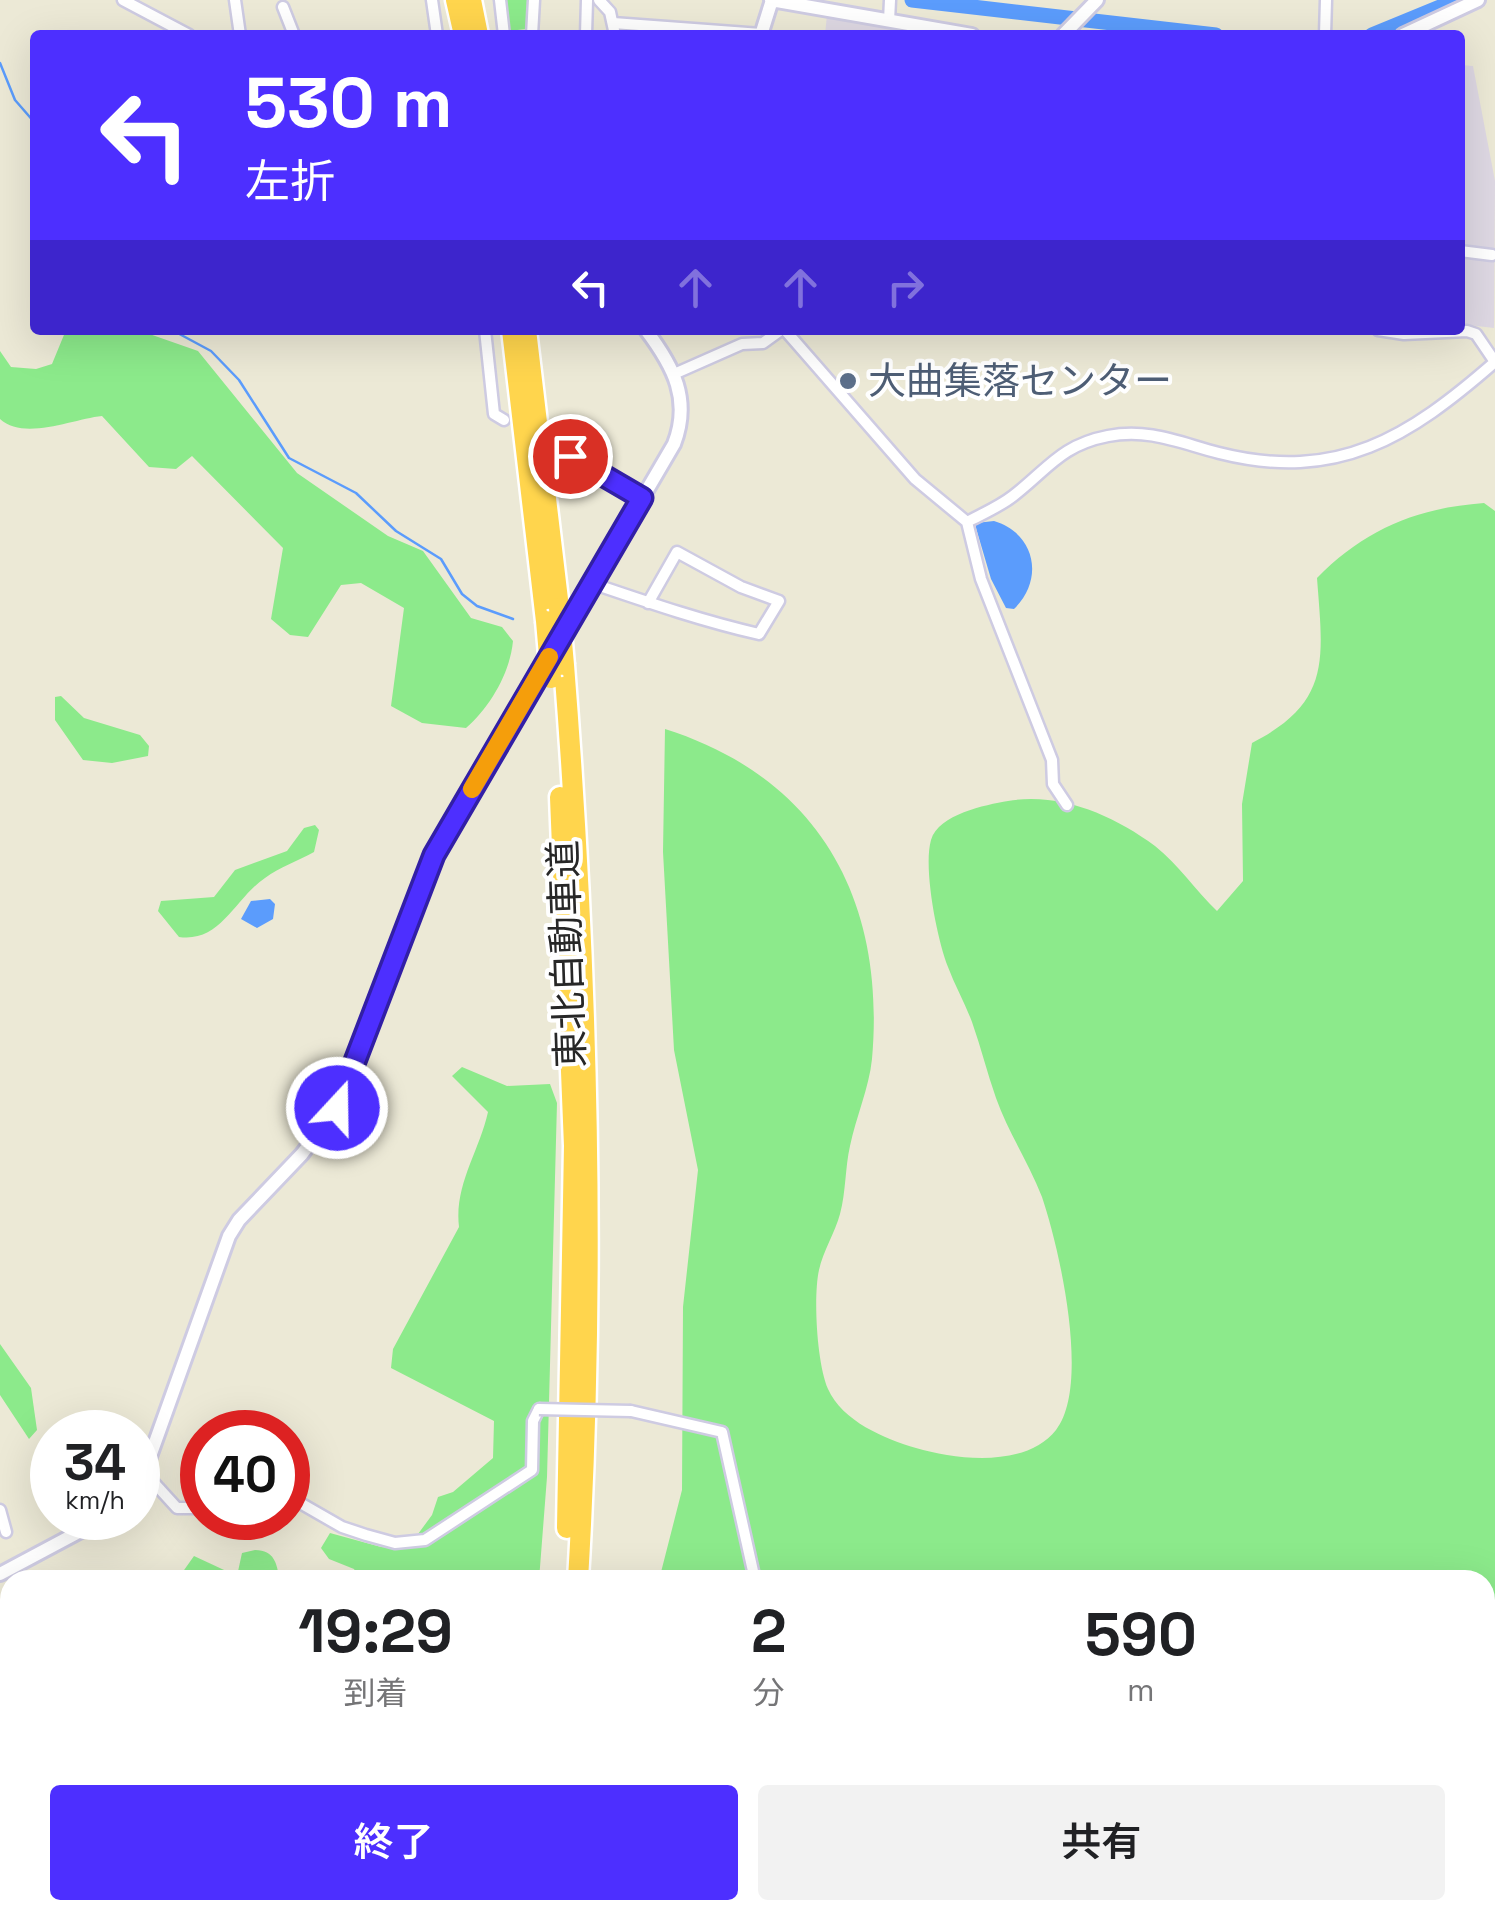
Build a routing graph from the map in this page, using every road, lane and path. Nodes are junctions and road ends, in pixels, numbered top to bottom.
1 (123, 0) edge
2 (235, 0) edge
3 (432, 0) edge
4 (456, 0) edge
5 (471, 0) edge
6 (500, 0) edge
7 (534, 0) edge
8 (587, 0) edge
9 (599, 0) edge
10 (772, 0) edge
11 (1326, 0) edge
12 (1478, 0) edge
13 (1092, 5) edge
14 (283, 7) dead end
15 (890, 10) edge
16 (614, 29) edge
17 (180, 30) edge
18 (239, 30) edge
19 (292, 30) edge
20 (436, 30) edge
21 (463, 30) edge
22 (477, 30) edge
23 (503, 30) edge
24 (532, 30) edge
25 (586, 30) edge
26 (643, 30) edge
27 (762, 30) edge
28 (956, 30) edge
29 (1069, 30) edge
30 (1325, 30) edge
31 (1413, 30) edge
32 (1465, 252) edge
33 (1492, 255) dead end
34 (1465, 331) edge
35 (486, 335) edge
36 (513, 335) edge
37 (526, 335) edge
38 (649, 335) edge
39 (781, 335) edge
40 (791, 335) edge
41 (674, 374) junction
42 (504, 420) dead end
43 (570, 456) tunnel mouth
44 (642, 498) junction
45 (966, 522) junction
46 (592, 583) junction
47 (648, 602) junction
48 (553, 615) junction
49 (558, 672) junction
50 (1067, 805) dead end
51 (160, 1434) edge
52 (160, 1489) edge
53 (180, 1508) edge
54 (310, 1508) edge
55 (0, 1510) edge
56 (6, 1532) dead end
57 (64, 1540) edge
58 (8, 1570) edge
59 (564, 1570) edge
60 (578, 1570) edge
61 (753, 1570) edge

1 - 17 street
2 - 18 street
3 - 20 street
4 - 21 highway
5 - 22 highway
6 - 23 street
7 - 24 street
8 - 25 street
9 - 16 street
10 - 15 street
10 - 27 street
11 - 30 street
12 - 31 street
13 - 29 street
14 - 19 street
15 - 28 street
16 - 26 street
32 - 33 street
34 - 45 street
35 - 42 street
36 - 48 highway, 東北自動車道
37 - 48 highway, 東北自動車道
38 - 41 street
39 - 41 street
40 - 45 street
41 - 44 street
43 - 44 street
44 - 46 street
45 - 50 street
46 - 47 street
46 - 51 street
47 - 47 street
48 - 49 highway, 東北自動車道, bridge
49 - 59 highway, 東北自動車道
49 - 60 highway, 東北自動車道
52 - 53 street
54 - 61 street, bridge
55 - 56 street
57 - 58 street

